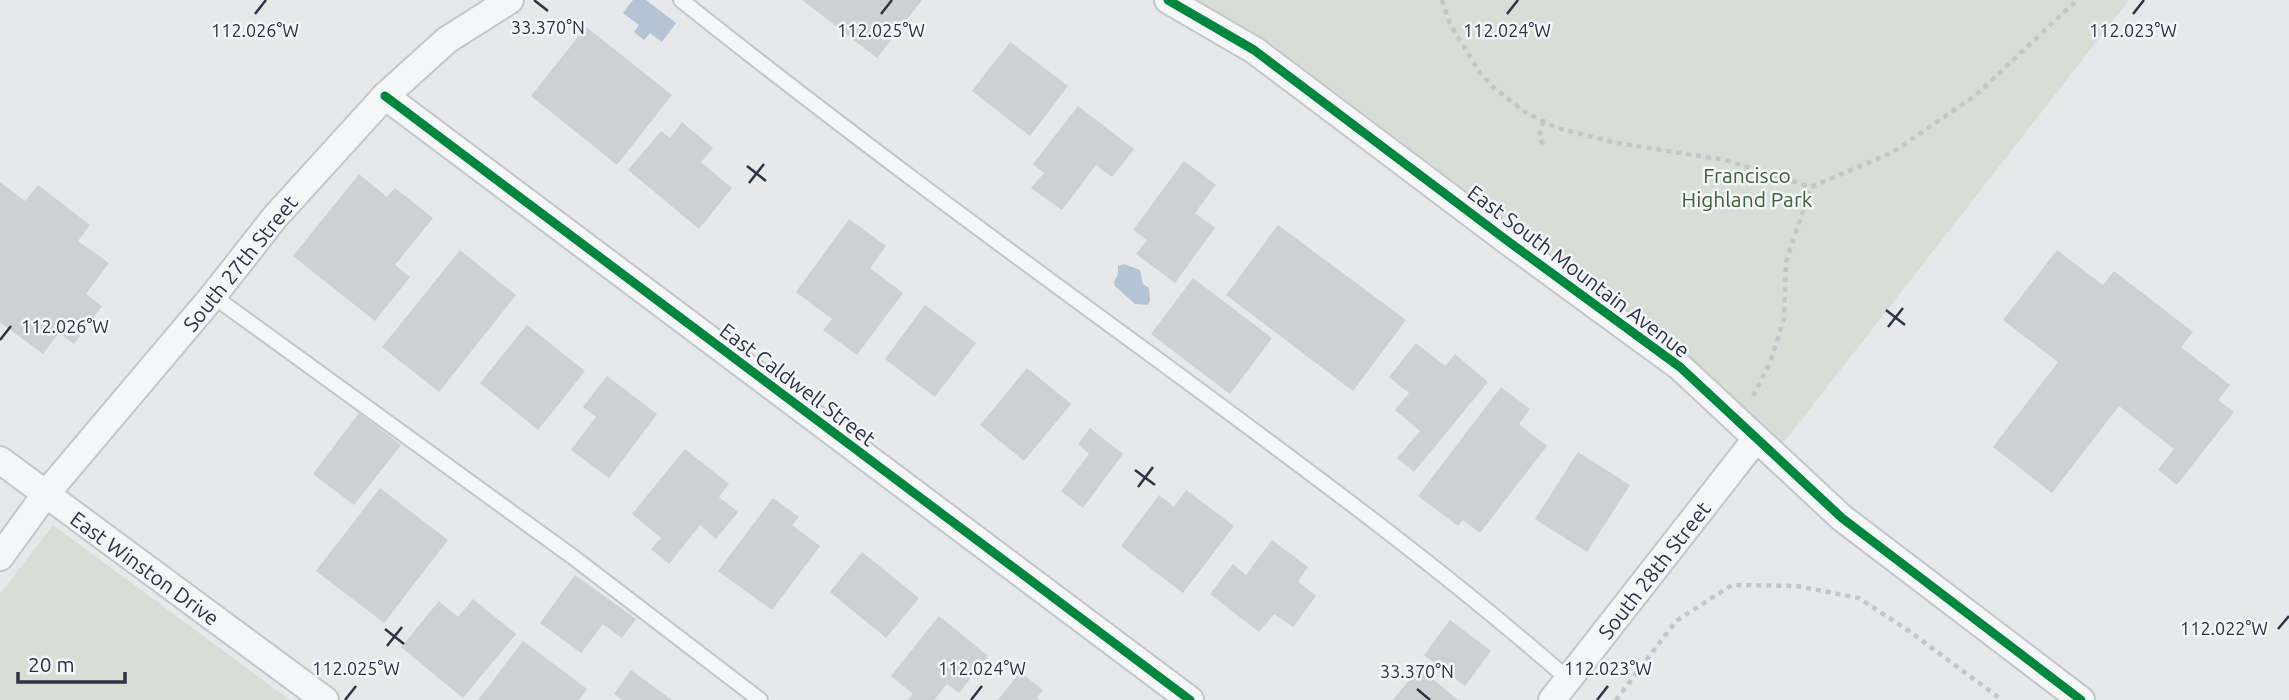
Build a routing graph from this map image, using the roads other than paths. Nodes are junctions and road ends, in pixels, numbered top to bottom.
1 (510, 0) edge
2 (681, 0) edge
3 (1168, 0) edge
4 (385, 96) junction
5 (214, 296) junction
6 (1748, 431) junction
7 (0, 460) edge
8 (45, 495) junction
9 (0, 557) edge
10 (1568, 679) junction
11 (325, 700) edge
12 (760, 700) edge
13 (1190, 700) edge
14 (1552, 700) edge
15 (2081, 700) edge

1 - 4 street, South 27th Street
2 - 10 lane
3 - 6 street, East South Mountain Avenue
4 - 5 street, South 27th Street
4 - 13 street, East Caldwell Street
5 - 8 street, South 27th Street
5 - 12 lane
6 - 10 street, South 28th Street
6 - 15 street, East South Mountain Avenue
7 - 8 street, East Winston Drive
8 - 9 street, South 27th Street
8 - 11 street, East Winston Drive
10 - 14 street, South 28th Street

